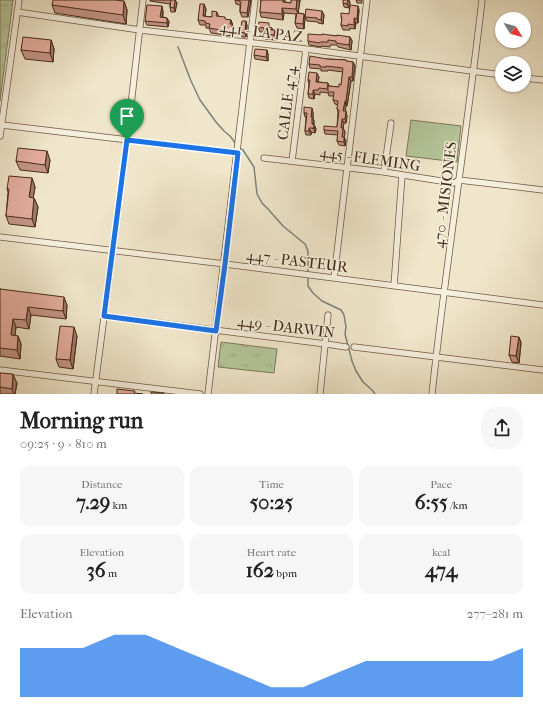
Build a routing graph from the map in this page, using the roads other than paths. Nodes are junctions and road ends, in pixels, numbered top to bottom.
1 (19, 0) edge
2 (144, 0) edge
3 (255, 0) edge
4 (367, 0) edge
5 (482, 0) edge
6 (17, 12) junction
7 (140, 30) junction
8 (251, 43) junction
9 (306, 49) junction
10 (361, 56) junction
11 (474, 72) junction
12 (495, 74) edge
13 (531, 79) edge
14 (543, 80) edge
15 (391, 123) dead end
16 (2, 125) junction
17 (0, 136) edge
18 (127, 140) junction
19 (238, 152) junction
20 (264, 158) dead end
21 (292, 160) junction
22 (346, 167) junction
23 (384, 172) junction
24 (402, 175) junction
25 (459, 180) junction
26 (543, 190) edge
27 (0, 237) edge
28 (112, 250) junction
29 (225, 264) junction
30 (334, 278) junction
31 (394, 286) junction
32 (445, 292) junction
33 (543, 305) edge
34 (328, 315) dead end
35 (104, 316) junction
36 (216, 331) junction
37 (326, 344) junction
38 (346, 347) dead end
39 (354, 347) dead end
40 (436, 358) junction
41 (0, 370) edge
42 (543, 370) edge
43 (95, 382) junction
44 (94, 394) edge
45 (200, 394) edge
46 (208, 394) edge
47 (320, 394) edge
48 (432, 394) edge

1 - 6 street
2 - 7 street
3 - 8 street
4 - 10 street
5 - 11 street, 470 - MISIONES
6 - 7 street, 441 - LA PAZ
6 - 16 street
7 - 8 street, 441 - LA PAZ
7 - 18 street
8 - 9 street, 441 - LA PAZ
8 - 19 street
9 - 10 street, 441 - LA PAZ
9 - 21 street, CALLE 474
10 - 11 street, 441 - LA PAZ
10 - 22 street
11 - 12 street, 441 - LA PAZ
11 - 25 street, 470 - MISIONES
13 - 14 street
15 - 23 street
16 - 17 street
16 - 18 street
18 - 19 street
18 - 28 street
19 - 29 street
20 - 21 street, 445 - FLEMING
21 - 22 street, 445 - FLEMING
22 - 23 street, 445 - FLEMING
22 - 30 street
23 - 24 street, 445 - FLEMING
24 - 25 street, 445 - FLEMING
24 - 31 street
25 - 26 street, 445 - FLEMING
25 - 32 street, 470 - MISIONES
27 - 28 street, 447 - PASTEUR
28 - 29 street, 447 - PASTEUR
28 - 35 street
29 - 30 street, 447 - PASTEUR
29 - 36 street
30 - 31 street, 447 - PASTEUR
31 - 32 street, 447 - PASTEUR
32 - 33 street, 447 - PASTEUR
32 - 40 street, 470 - MISIONES
34 - 37 street
35 - 36 street, 449 - DARWIN
35 - 43 street
36 - 37 street, 449 - DARWIN
36 - 46 street
37 - 38 street, 449 - DARWIN
37 - 47 street
39 - 40 street, 449 - DARWIN
40 - 42 street, 449 - DARWIN
40 - 48 street, 470 - MISIONES
41 - 43 street
43 - 44 street
43 - 45 street

